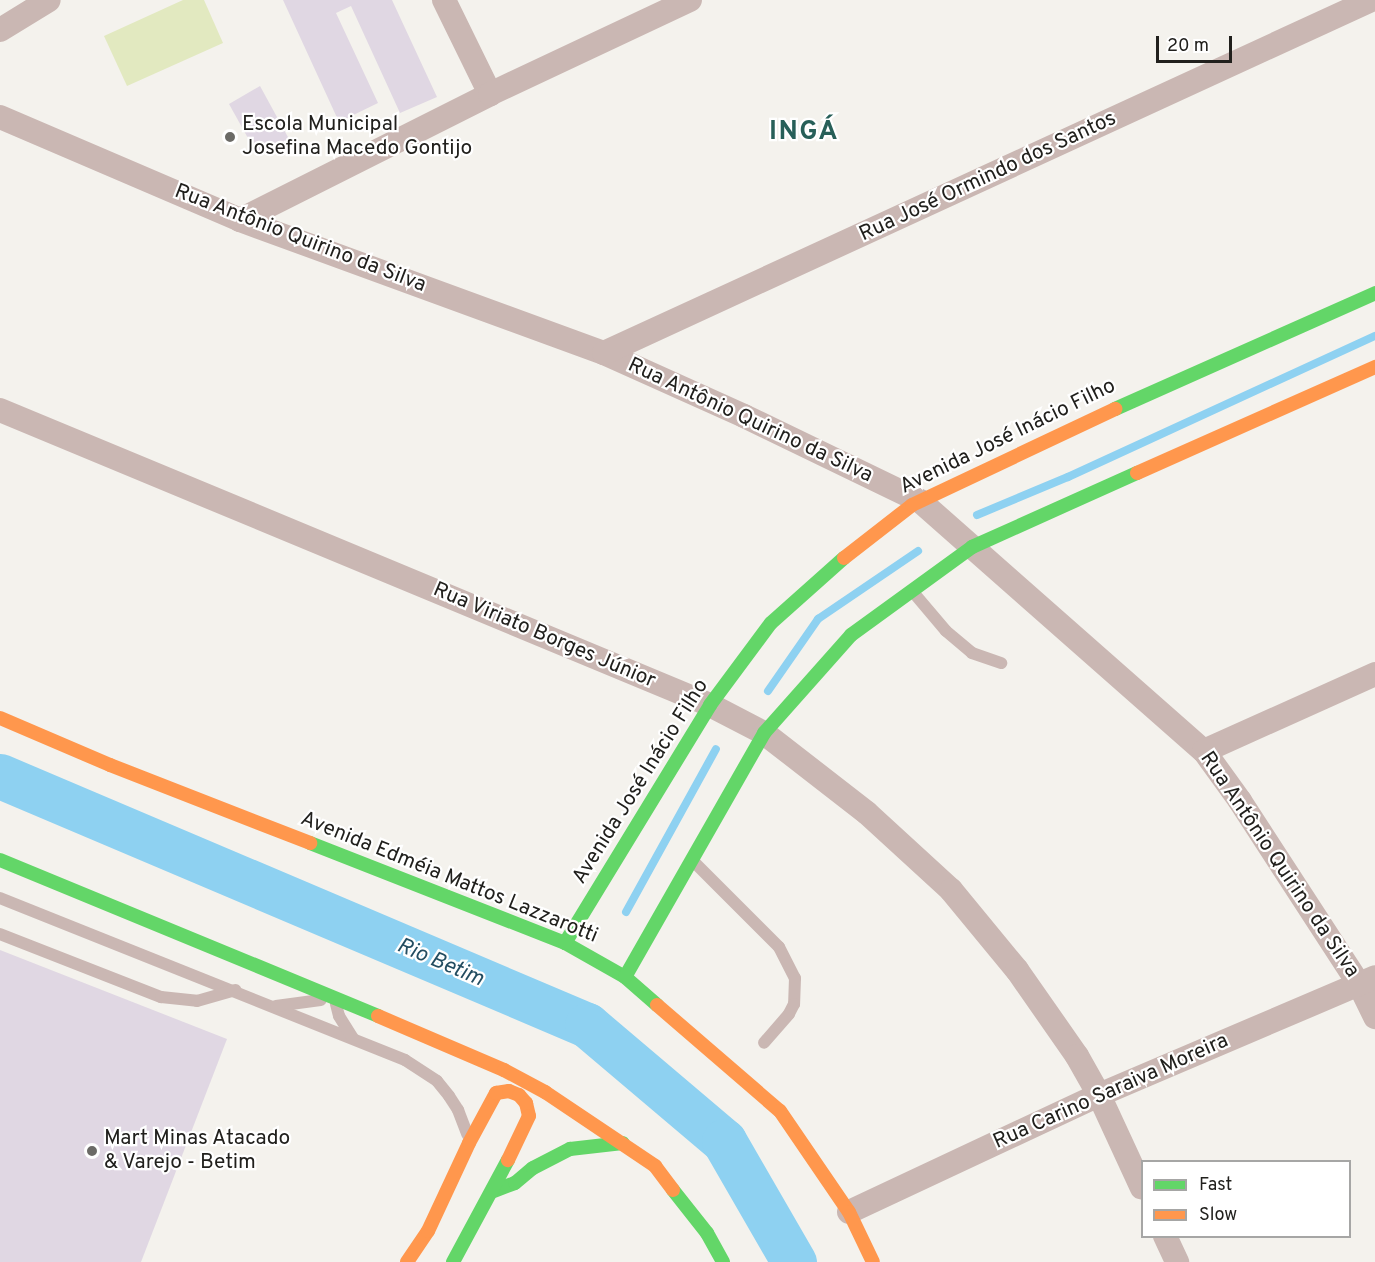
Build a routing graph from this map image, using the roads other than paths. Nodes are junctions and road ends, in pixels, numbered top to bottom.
1 (49, 0) edge
2 (444, 0) edge
3 (690, 0) edge
4 (1371, 0) edge
5 (0, 30) edge
6 (490, 94) junction
7 (0, 117) edge
8 (240, 220) junction
9 (1375, 293) edge
10 (604, 353) junction
11 (1375, 367) edge
12 (0, 410) edge
13 (920, 501) junction
14 (972, 547) junction
15 (912, 592) junction
16 (1001, 663) dead end
17 (1375, 674) edge
18 (710, 705) junction
19 (0, 718) edge
20 (764, 733) junction
21 (1204, 751) junction
22 (692, 859) junction
23 (0, 860) edge
24 (0, 898) edge
25 (0, 934) edge
26 (565, 943) junction
27 (625, 977) junction
28 (1367, 981) edge
29 (235, 990) junction
30 (334, 997) junction
31 (272, 1006) junction
32 (1375, 1017) edge
33 (353, 1038) junction
34 (764, 1043) dead end
35 (1099, 1095) junction
36 (469, 1143) junction
37 (622, 1143) junction
38 (1141, 1184) edge
39 (494, 1191) junction
40 (849, 1212) junction
41 (1166, 1238) edge
42 (407, 1262) edge
43 (453, 1262) edge
44 (723, 1262) edge
45 (873, 1262) edge
46 (1177, 1262) edge

1 - 5 street
2 - 6 street
3 - 6 street
4 - 10 street, Rua José Ormindo dos Santos
6 - 8 street
7 - 8 street, Rua Antônio Quirino da Silva
8 - 10 street, Rua Antônio Quirino da Silva
9 - 13 street, Avenida José Inácio Filho
10 - 13 street, Rua Antônio Quirino da Silva
11 - 14 street
12 - 18 street, Rua Viriato Borges Júnior
13 - 14 street, Rua Antônio Quirino da Silva
13 - 18 street, Avenida José Inácio Filho
14 - 15 street
14 - 21 street, Rua Antônio Quirino da Silva
15 - 16 lane
15 - 20 street
17 - 21 street
18 - 20 street, Rua Viriato Borges Júnior
18 - 26 street, Avenida José Inácio Filho
19 - 26 street, Avenida Edméia Mattos Lazzarotti
20 - 22 street
20 - 35 street, Rua Viriato Borges Júnior
21 - 28 street, Rua Antônio Quirino da Silva
22 - 27 street
22 - 34 lane
23 - 30 street
24 - 29 lane
25 - 29 lane
26 - 27 street, Avenida Edméia Mattos Lazzarotti
27 - 40 street, Avenida Edméia Mattos Lazzarotti
28 - 32 street, Rua Antônio Quirino da Silva
28 - 35 street, Rua Carino Saraiva Moreira
29 - 31 lane
30 - 31 lane
30 - 33 lane
30 - 37 street
31 - 33 lane
33 - 36 lane
35 - 38 street, Rua Viriato Borges Júnior
35 - 40 street, Rua Carino Saraiva Moreira
36 - 39 street
36 - 42 street
37 - 39 street
37 - 44 street
39 - 43 street
40 - 45 street, Avenida Edméia Mattos Lazzarotti
41 - 46 street

